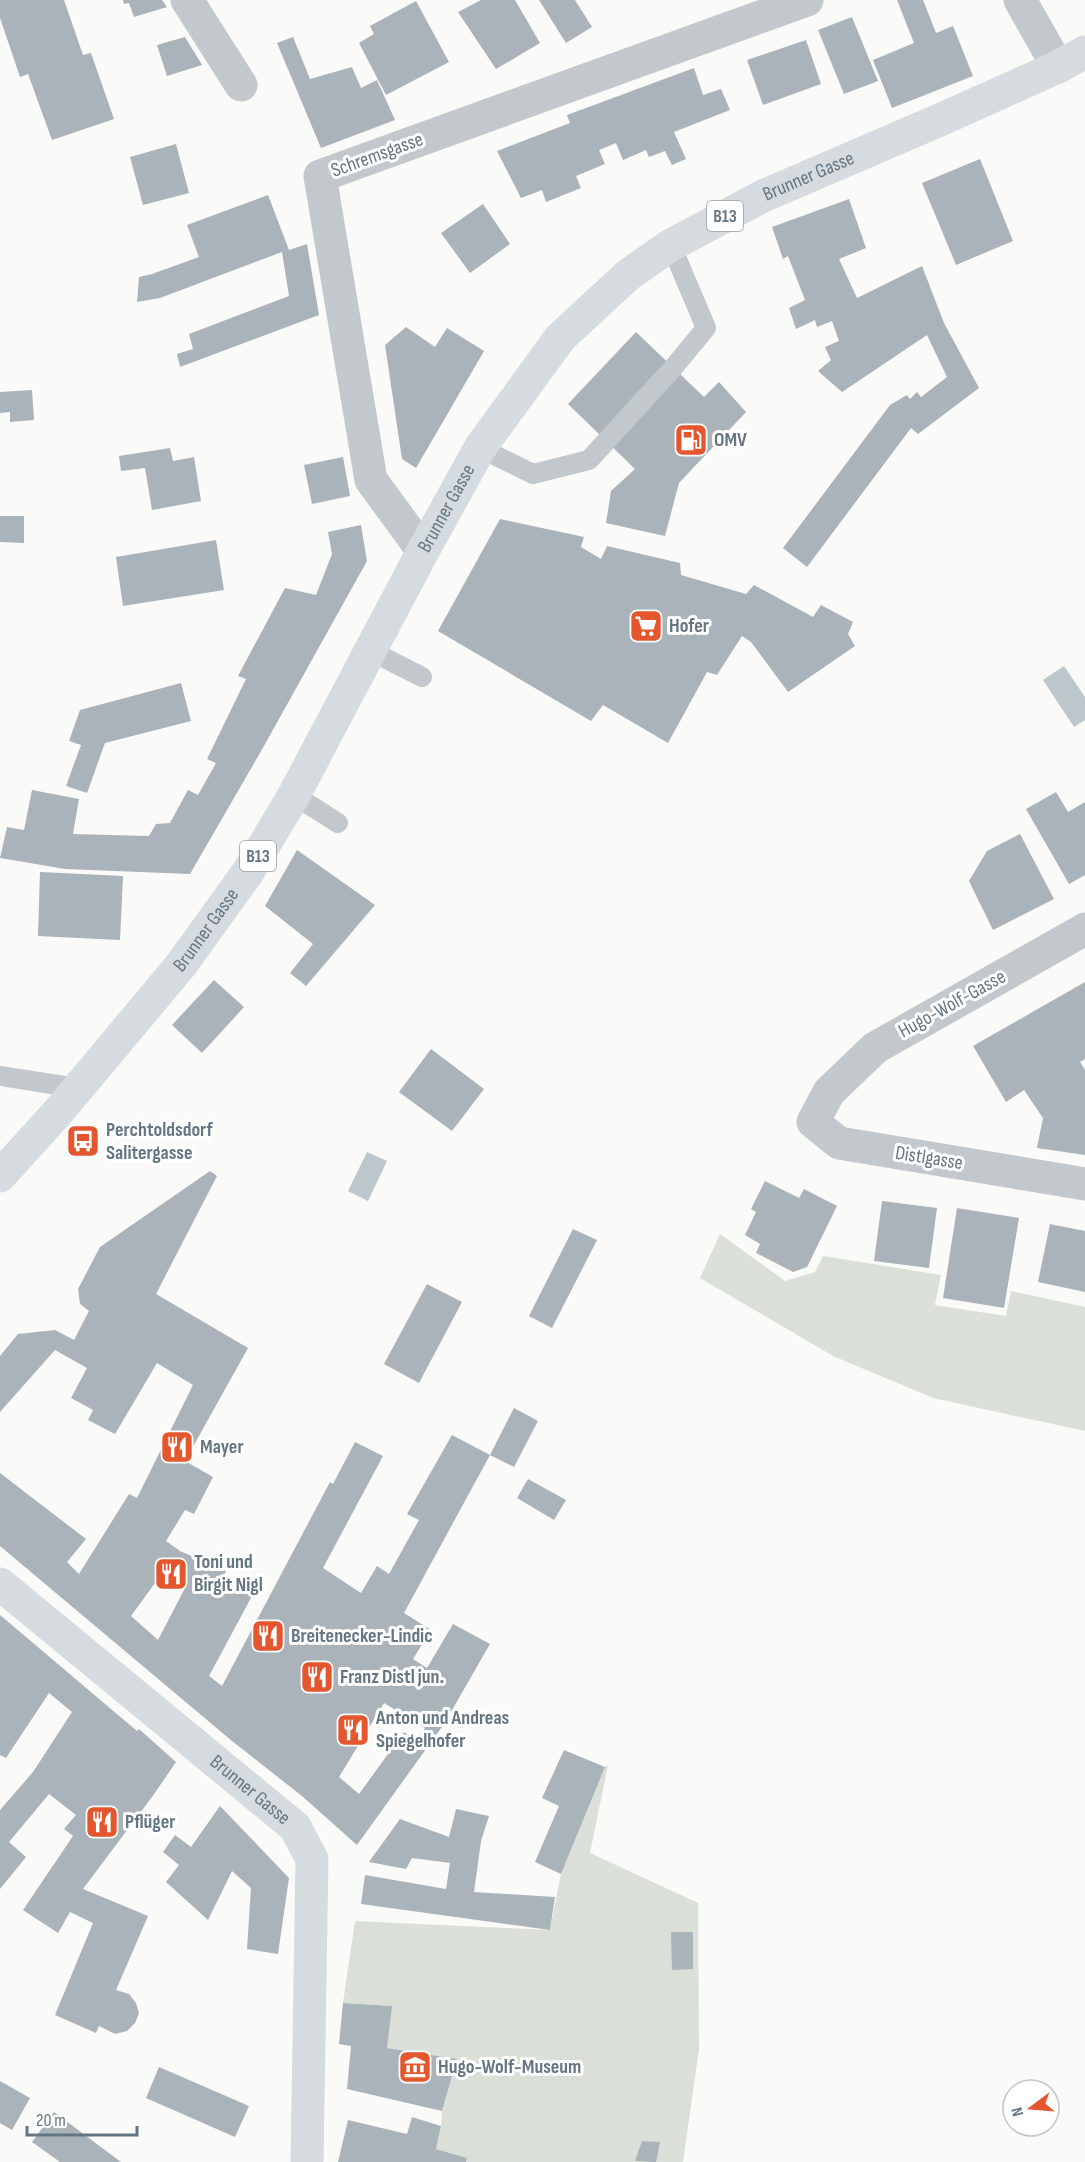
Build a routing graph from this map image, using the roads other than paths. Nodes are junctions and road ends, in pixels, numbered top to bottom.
1 (187, 0) edge
2 (807, 0) edge
3 (1020, 0) edge
4 (1071, 59) edge
5 (241, 85) dead end
6 (671, 245) junction
7 (480, 448) junction
8 (423, 551) junction
9 (371, 651) junction
10 (422, 677) dead end
11 (294, 795) junction
12 (338, 823) dead end
13 (1085, 929) edge
14 (0, 1076) edge
15 (77, 1088) junction
16 (830, 1092) joint
17 (0, 1176) edge
18 (1085, 1184) edge
19 (0, 1584) edge
20 (307, 2162) edge

1 - 5 street
2 - 8 street, Schremsgasse
3 - 4 street
4 - 6 main road, Brunner Gasse / B13
6 - 7 main road, Brunner Gasse / B13
6 - 7 lane
7 - 8 main road, Brunner Gasse / B13
8 - 9 main road, Brunner Gasse / B13
9 - 10 lane
9 - 11 main road, Brunner Gasse / B13
11 - 12 lane
11 - 15 main road, Brunner Gasse / B13
13 - 16 street, Hugo-Wolf-Gasse
14 - 15 lane
15 - 17 main road, Brunner Gasse / B13
16 - 18 street, Distlgasse
19 - 20 main road, Brunner Gasse

